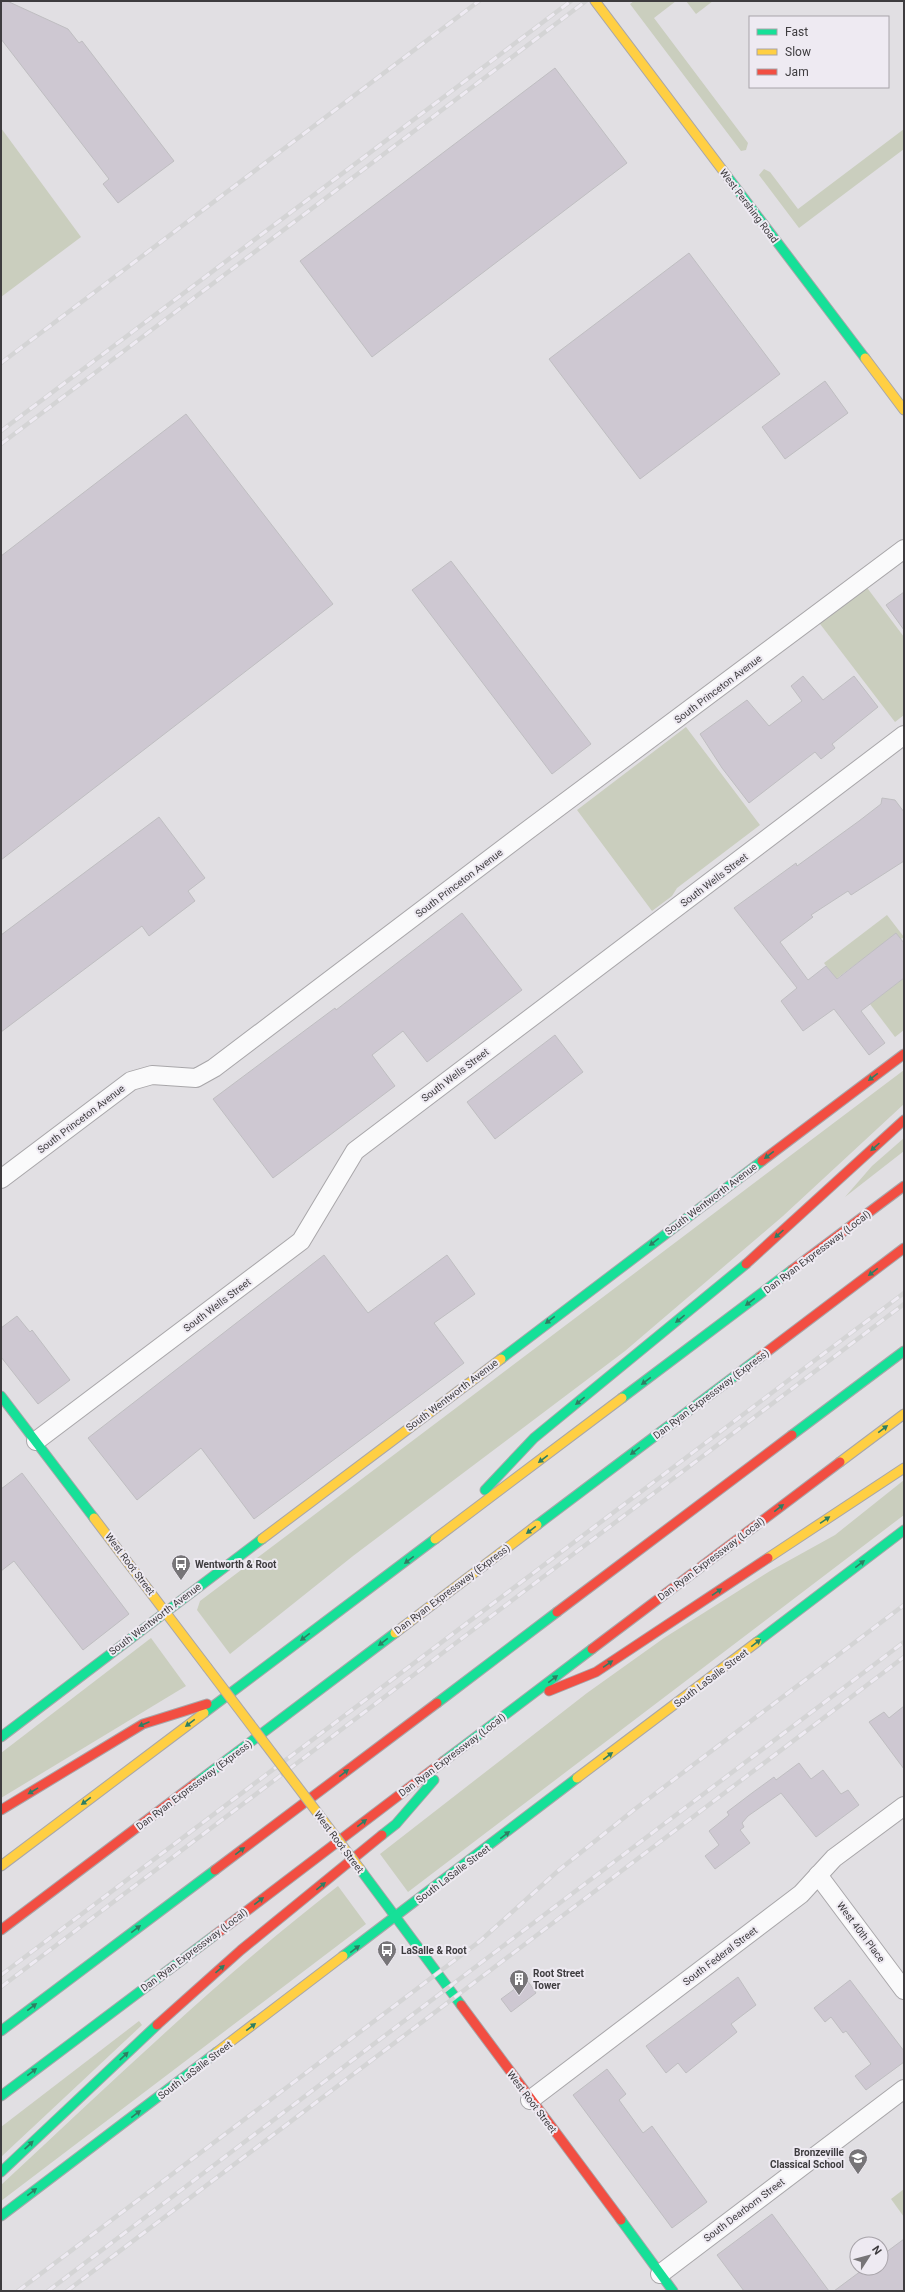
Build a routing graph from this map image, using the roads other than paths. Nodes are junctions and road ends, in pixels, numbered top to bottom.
1 (594, 1) edge
2 (903, 408) edge
3 (904, 549) edge
4 (904, 735) edge
5 (904, 1054) edge
6 (904, 1120) edge
7 (1, 1179) edge
8 (904, 1186) edge
9 (904, 1248) edge
10 (904, 1351) edge
11 (4, 1407) edge
12 (904, 1414) edge
13 (36, 1441) junction
14 (904, 1468) edge
15 (904, 1530) edge
16 (441, 1536) junction
17 (166, 1611) junction
18 (221, 1700) junction
19 (522, 1702) junction
20 (1, 1737) edge
21 (458, 1751) junction
22 (904, 1806) edge
23 (1, 1810) edge
24 (1, 1866) edge
25 (818, 1875) junction
26 (396, 1918) junction
27 (1, 1930) edge
28 (904, 1990) edge
29 (1, 2031) edge
30 (904, 2089) edge
31 (1, 2096) edge
32 (530, 2100) junction
33 (1, 2172) edge
34 (1, 2216) edge
35 (660, 2274) junction
36 (673, 2291) edge

1 - 2 main road, West Pershing Road
3 - 7 street, South Princeton Avenue
4 - 13 street, South Wells Street
5 -> 17 main road, South Wentworth Avenue
6 -> 16 main road
8 -> 16 main road, Dan Ryan Expressway (Local)
9 -> 27 main road, Dan Ryan Expressway (Express)
29 -> 10 main road
11 - 13 main road, West Root Street
19 -> 12 main road, Dan Ryan Expressway (Local)
13 - 17 main road, West Root Street
19 -> 14 main road
26 -> 15 main road, South LaSalle Street
16 -> 18 main road, Dan Ryan Expressway (Local)
17 - 20 main road, South Wentworth Avenue
17 - 26 main road, West Root Street, bridge
18 -> 23 main road
18 -> 24 main road, Dan Ryan Expressway (Local)
19 - 21 main road, Dan Ryan Expressway (Local)
31 -> 21 main road, Dan Ryan Expressway (Local)
33 -> 21 main road
22 - 25 street, South Federal Street
25 - 28 street, West 40th Place
25 - 32 street, South Federal Street
26 - 32 main road, West Root Street
34 -> 26 main road, South LaSalle Street
30 - 35 street, South Dearborn Street
32 - 35 main road, West Root Street
35 - 36 main road, West Root Street

